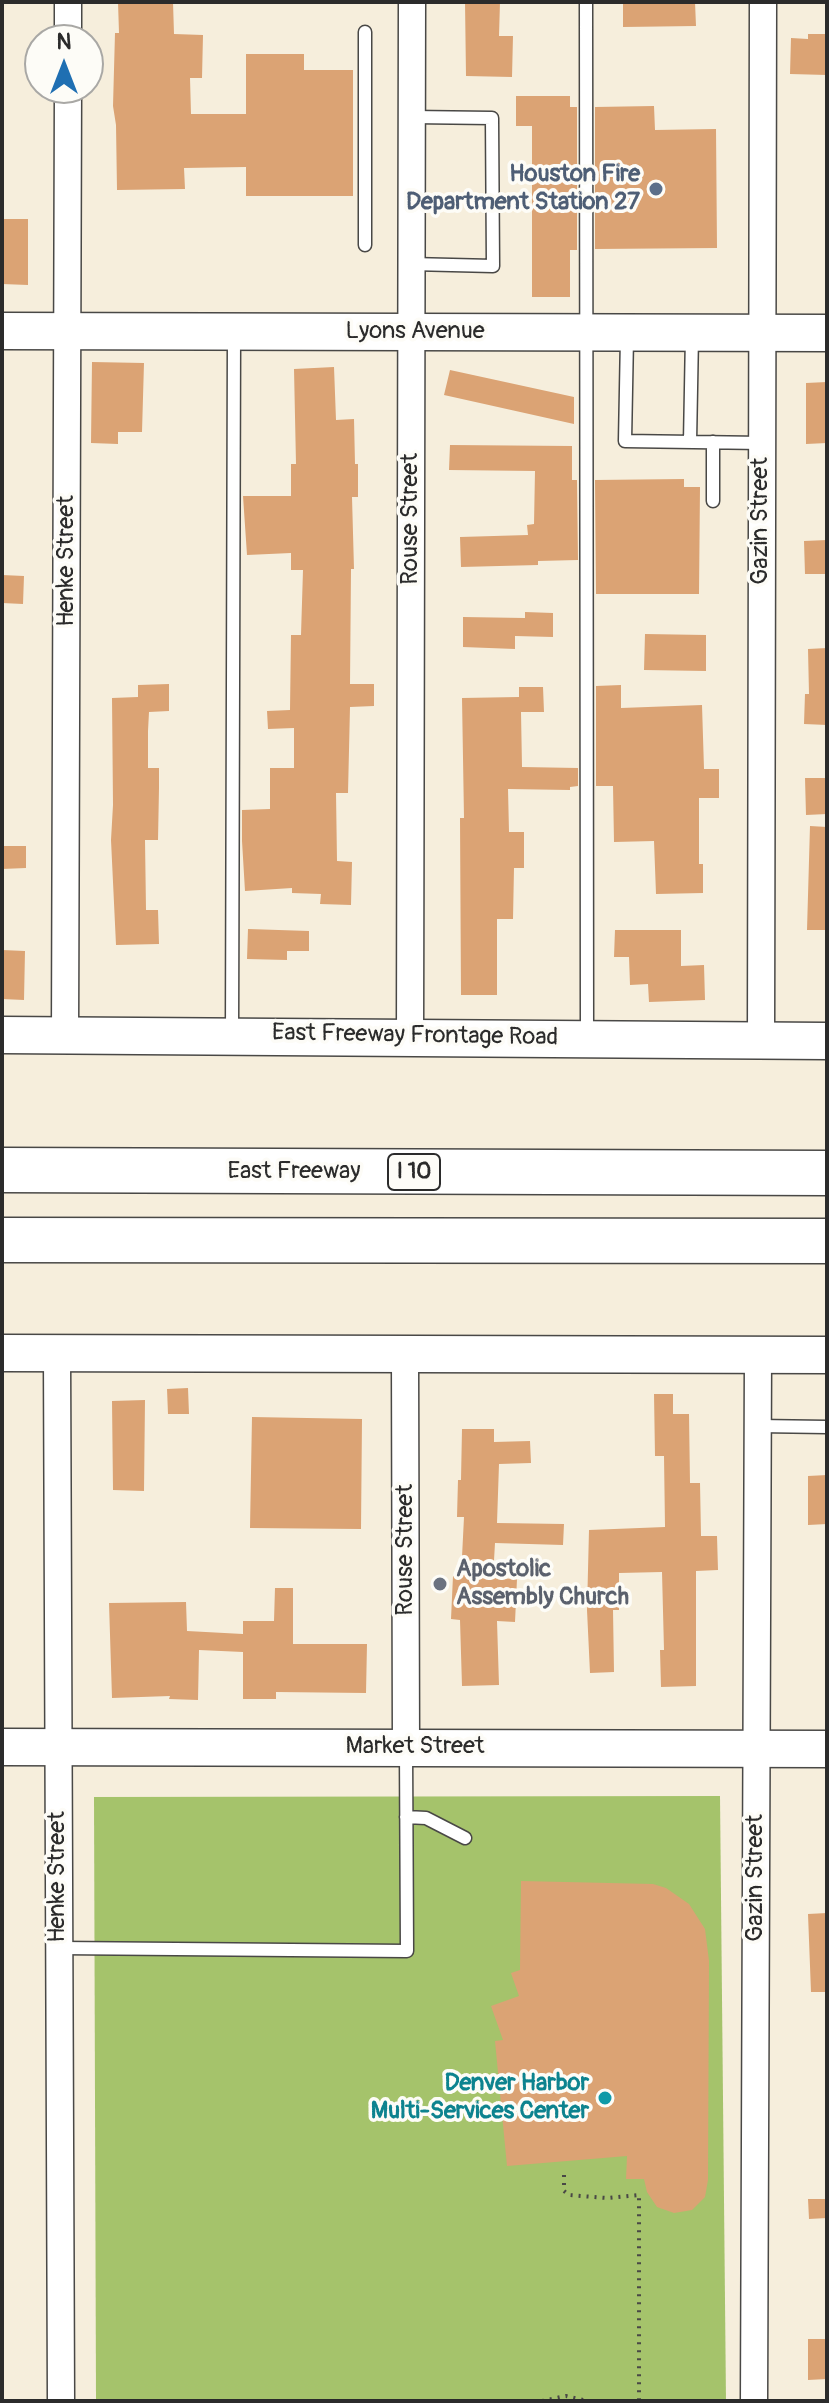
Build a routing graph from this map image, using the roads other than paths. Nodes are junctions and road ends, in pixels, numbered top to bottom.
1 (68, 2) edge
2 (412, 2) edge
3 (586, 2) edge
4 (763, 2) edge
5 (68, 24) edge
6 (365, 32) dead end
7 (68, 104) edge
8 (412, 117) junction
9 (365, 245) dead end
10 (411, 264) junction
11 (2, 331) edge
12 (68, 331) junction
13 (234, 331) junction
14 (586, 331) junction
15 (411, 332) junction
16 (627, 332) junction
17 (692, 332) junction
18 (762, 332) junction
19 (827, 333) edge
20 (690, 442) junction
21 (713, 442) junction
22 (762, 443) junction
23 (713, 501) dead end
24 (2, 1035) edge
25 (65, 1035) junction
26 (231, 1035) junction
27 (410, 1036) junction
28 (587, 1038) junction
29 (761, 1040) junction
30 (827, 1041) edge
31 (2, 1170) edge
32 (827, 1173) edge
33 (2, 1240) edge
34 (827, 1241) edge
35 (2, 1353) edge
36 (57, 1354) junction
37 (405, 1354) junction
38 (758, 1355) junction
39 (827, 1355) edge
40 (758, 1426) junction
41 (827, 1427) edge
42 (59, 1746) junction
43 (2, 1747) edge
44 (406, 1747) junction
45 (756, 1748) junction
46 (827, 1749) edge
47 (406, 1817) junction
48 (465, 1838) dead end
49 (59, 1948) junction
50 (61, 2401) edge
51 (754, 2401) edge

1 - 5 street
2 - 8 street, Rouse Street
3 - 14 lane
4 - 18 street, Gazin Street
6 - 9 lane
7 - 12 street, Henke Street
8 - 10 street, Rouse Street
8 - 10 lane
10 - 15 street, Rouse Street
11 - 12 street, Lyons Avenue
12 - 13 street, Lyons Avenue
12 - 25 street, Henke Street
13 - 15 street, Lyons Avenue
13 - 26 lane
14 - 15 street, Lyons Avenue
14 - 16 street, Lyons Avenue
14 - 28 lane
15 - 27 street, Rouse Street
16 - 17 street, Lyons Avenue
16 - 20 lane
17 - 18 street, Lyons Avenue
17 - 20 lane
18 - 19 street, Lyons Avenue
18 - 22 street, Gazin Street
20 - 21 lane
21 - 22 lane
21 - 23 lane
22 - 29 street, Gazin Street
24 - 25 street, East Freeway Frontage Road
25 - 26 street, East Freeway Frontage Road
26 - 27 street, East Freeway Frontage Road
27 - 28 street, East Freeway Frontage Road
28 - 29 street, East Freeway Frontage Road
29 - 30 street, East Freeway Frontage Road
31 - 32 highway, East Freeway / I 10
33 - 34 highway
35 - 36 street
36 - 37 street
36 - 42 street, Henke Street
37 - 38 street
37 - 44 street, Rouse Street
38 - 39 street
38 - 40 street, Gazin Street
40 - 41 lane
40 - 45 street, Gazin Street
42 - 43 street, Market Street
42 - 44 street, Market Street
42 - 49 street, Henke Street
44 - 45 street, Market Street
44 - 47 lane
45 - 46 street, Market Street
45 - 51 street, Gazin Street
47 - 48 lane
47 - 49 lane
49 - 50 street, Henke Street

